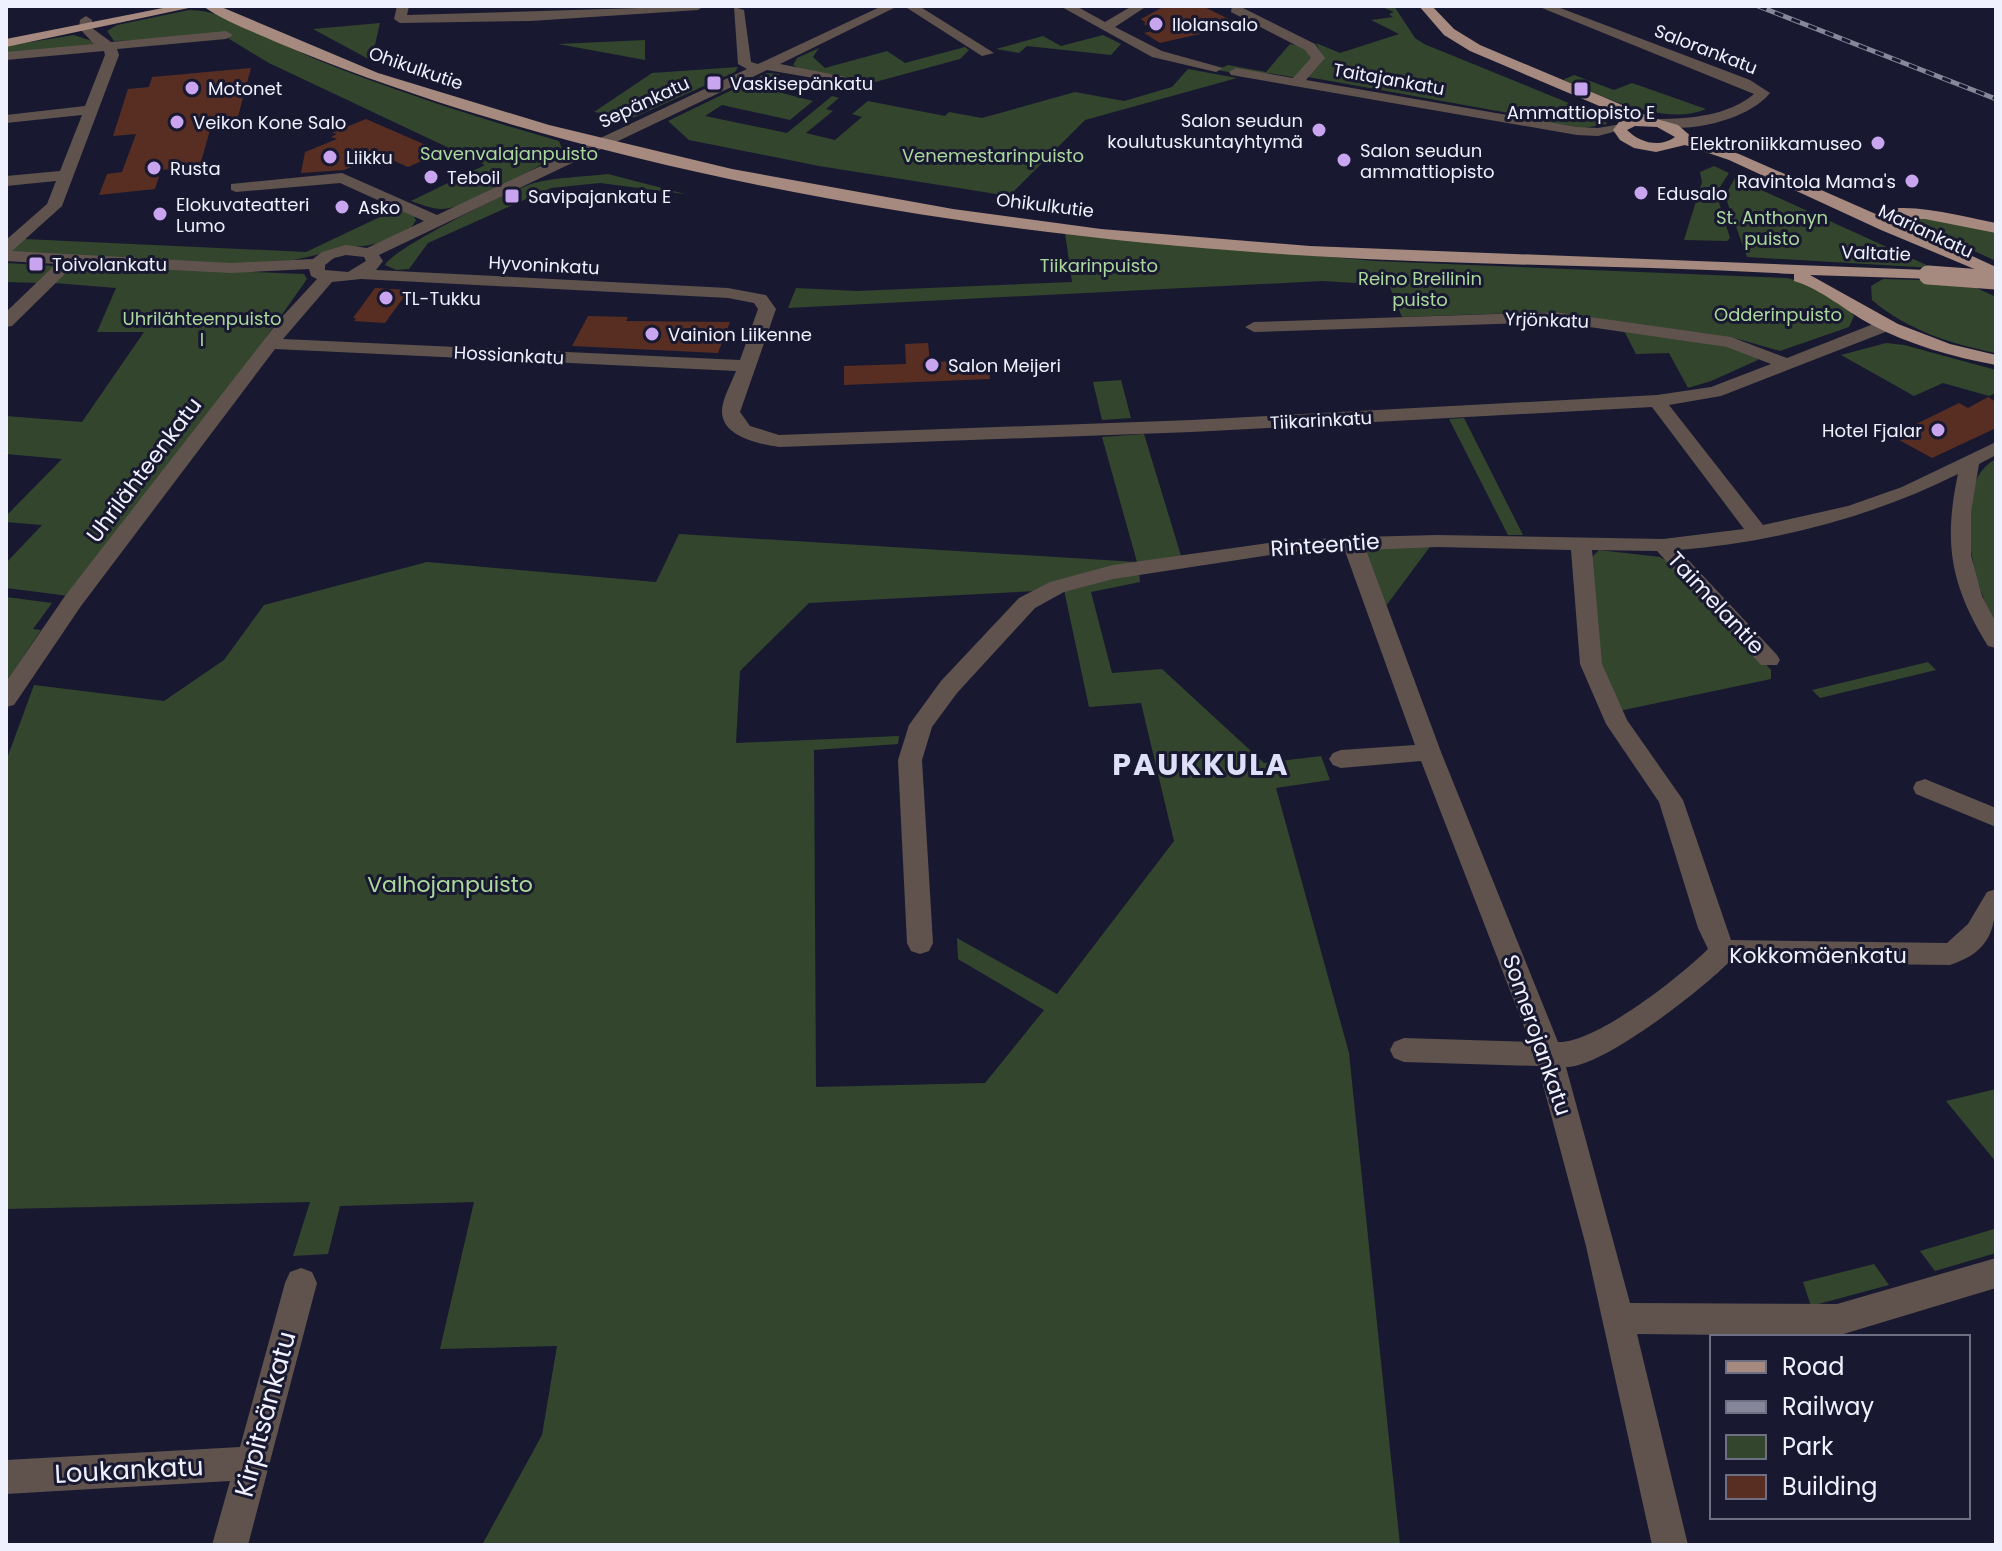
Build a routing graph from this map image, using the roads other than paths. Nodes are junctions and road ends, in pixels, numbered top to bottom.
1 (154, 6) edge
2 (192, 6) edge
3 (209, 6) edge
4 (229, 6) edge
5 (698, 6) edge
6 (892, 6) edge
7 (910, 6) edge
8 (1066, 6) edge
9 (1141, 6) edge
10 (1411, 6) edge
11 (1425, 6) edge
12 (1543, 6) edge
13 (1235, 9) dead end
14 (242, 10) edge
15 (738, 10) dead end
16 (401, 13) edge
17 (1105, 27) junction
18 (96, 32) junction
19 (226, 35) dead end
20 (6, 36) edge
21 (6, 43) edge
22 (987, 53) dead end
23 (6, 56) edge
24 (347, 66) junction
25 (764, 68) junction
26 (1216, 68) dead end
27 (1236, 72) dead end
28 (1298, 81) junction
29 (861, 84) dead end
30 (92, 110) junction
31 (1721, 115) junction
32 (6, 119) edge
33 (1655, 122) junction
34 (1534, 124) junction
35 (1622, 127) junction
36 (1681, 136) junction
37 (603, 144) junction
38 (1638, 144) junction
39 (1659, 147) junction
40 (67, 175) junction
41 (6, 181) edge
42 (236, 187) dead end
43 (1839, 202) junction
44 (1963, 220) junction
45 (438, 221) junction
46 (1996, 228) edge
47 (1888, 229) junction
48 (6, 248) edge
49 (369, 253) junction
50 (6, 256) edge
51 (70, 259) junction
52 (1755, 268) junction
53 (322, 270) junction
54 (1807, 270) junction
55 (1996, 273) edge
56 (359, 274) junction
57 (1922, 274) junction
58 (1996, 280) edge
59 (1996, 286) edge
60 (1864, 303) junction
61 (6, 322) edge
62 (1887, 325) junction
63 (1254, 327) dead end
64 (271, 344) junction
65 (1996, 360) edge
66 (1785, 363) junction
67 (747, 366) junction
68 (1657, 401) junction
69 (1996, 448) edge
70 (1970, 462) junction
71 (1758, 533) junction
72 (1352, 541) junction
73 (1581, 543) junction
74 (1663, 545) junction
75 (1996, 641) edge
76 (1769, 660) dead end
77 (6, 699) edge
78 (1429, 752) junction
79 (1341, 759) dead end
80 (1925, 788) dead end
81 (1996, 818) edge
82 (1996, 899) edge
83 (920, 943) dead end
84 (1723, 951) junction
85 (1404, 1050) dead end
86 (1549, 1055) junction
87 (1996, 1273) edge
88 (301, 1283) dead end
89 (1617, 1318) junction
90 (251, 1463) junction
91 (6, 1477) edge
92 (230, 1545) edge
93 (1670, 1545) edge

1 - 18 main road
2 - 18 main road
3 - 24 main road, Ohikulkutie
4 - 14 main road, Ohikulkutie
5 - 16 street
6 - 25 street, Sepänkatu
7 - 22 street
8 - 17 street
9 - 17 street
10 - 35 main road
11 - 33 main road
12 - 31 street, Salorankatu
13 - 28 street
14 - 24 main road, Ohikulkutie
15 - 25 street
17 - 26 street
18 - 19 street
18 - 20 main road
18 - 21 main road
18 - 23 street
18 - 30 street
24 - 37 main road, Ohikulkutie
25 - 29 street
25 - 37 street, Sepänkatu
27 - 28 street, Taitajankatu
28 - 34 street, Taitajankatu
30 - 32 street
30 - 40 street
31 - 33 street, Salorankatu
31 - 36 street, Salorankatu
33 - 35 main road
33 - 36 main road, Mariankatu
34 - 35 street, Taitajankatu
34 - 38 street, Taitajankatu
35 - 38 main road
36 - 39 main road
36 - 43 main road, Mariankatu
37 - 45 street, Sepänkatu
37 - 52 main road, Ohikulkutie
38 - 39 main road, Mariankatu
39 - 47 main road, Mariankatu
40 - 41 street
40 - 48 street
42 - 45 street
43 - 44 main road
43 - 47 main road, Mariankatu
44 - 46 main road
44 - 47 main road
45 - 49 street, Sepänkatu
47 - 55 main road, Mariankatu
47 - 59 main road, Mariankatu
49 - 53 street
49 - 56 street
50 - 51 street
51 - 53 street
51 - 61 street
52 - 54 main road, Valtatie
52 - 62 main road
53 - 56 street, Hyvoninkatu
53 - 64 street, Uhrilähteenkatu
54 - 57 main road, Valtatie
54 - 60 main road
56 - 67 street, Hyvoninkatu
57 - 58 main road, Valtatie, bridge
57 - 60 main road
60 - 62 main road
62 - 65 main road
62 - 66 street, Tiikarinkatu
63 - 66 street, Yrjönkatu
64 - 67 street, Hossiankatu
64 - 77 street, Uhrilähteenkatu
66 - 68 street, Tiikarinkatu
67 - 68 street, Tiikarinkatu
68 - 71 street
69 - 70 street, Rinteentie
70 - 71 street, Rinteentie
70 - 75 street
71 - 74 street, Rinteentie
72 - 73 street, Rinteentie
72 - 78 street, Somerojankatu
72 - 83 street, Rinteentie
73 - 74 street, Rinteentie
73 - 84 street
74 - 76 street, Taimelantie
78 - 79 street
78 - 86 street, Somerojankatu
80 - 81 street
82 - 84 street, Kokkomäenkatu
84 - 86 street, Kokkomäenkatu
85 - 86 street, Kokkomäenkatu
86 - 89 street, Somerojankatu
87 - 89 street
88 - 90 street, Kirpitsänkatu
89 - 93 street, Somerojankatu
90 - 91 street, Loukankatu
90 - 92 street, Kirpitsänkatu

